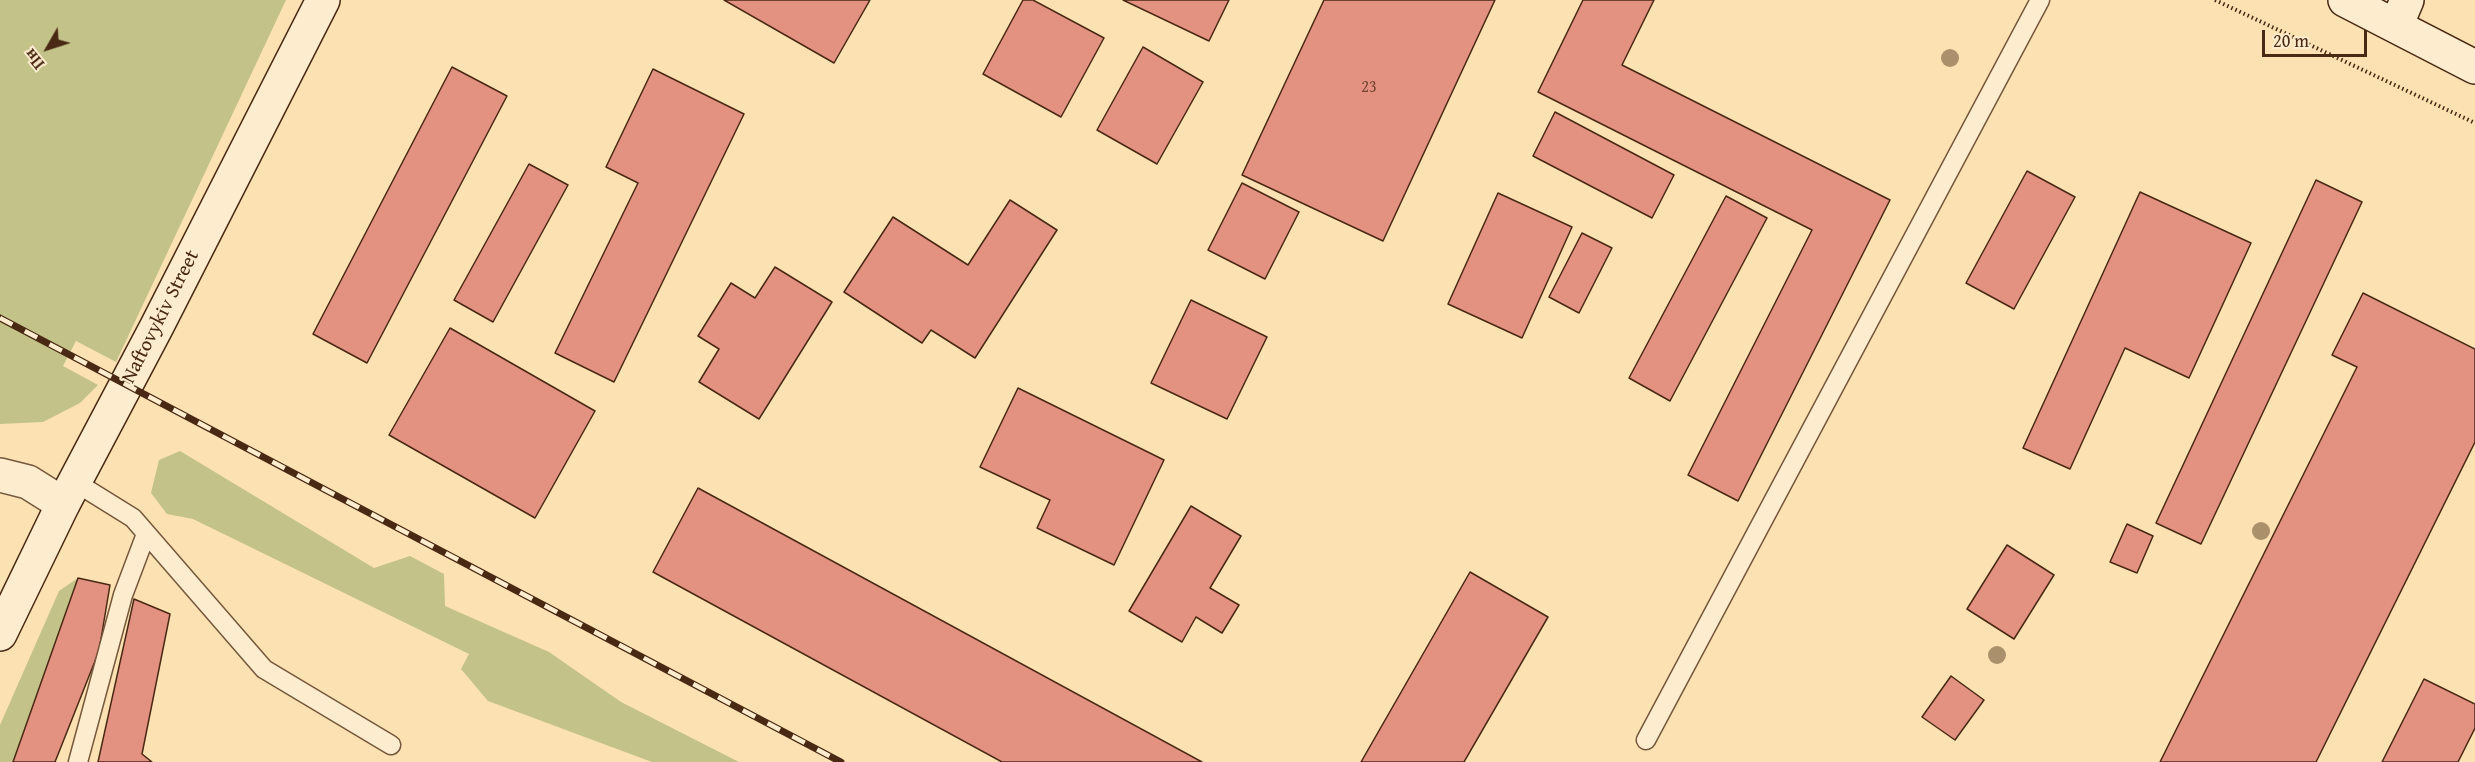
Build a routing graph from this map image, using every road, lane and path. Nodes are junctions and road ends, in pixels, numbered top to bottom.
1 (2040, 0) edge
2 (2215, 0) edge
3 (2345, 0) edge
4 (323, 1) edge
5 (2402, 13) edge
6 (2475, 67) edge
7 (2475, 123) edge
8 (0, 475) edge
9 (69, 493) junction
10 (146, 534) junction
11 (0, 634) edge
12 (1646, 740) dead end
13 (391, 745) dead end
14 (78, 762) edge

1 - 12 lane
2 - 7 path
3 - 5 street
4 - 9 street, Naftovykiv Street
5 - 6 street
8 - 9 street
9 - 10 lane
9 - 11 street, Naftovykiv Street
10 - 13 lane
10 - 14 lane

